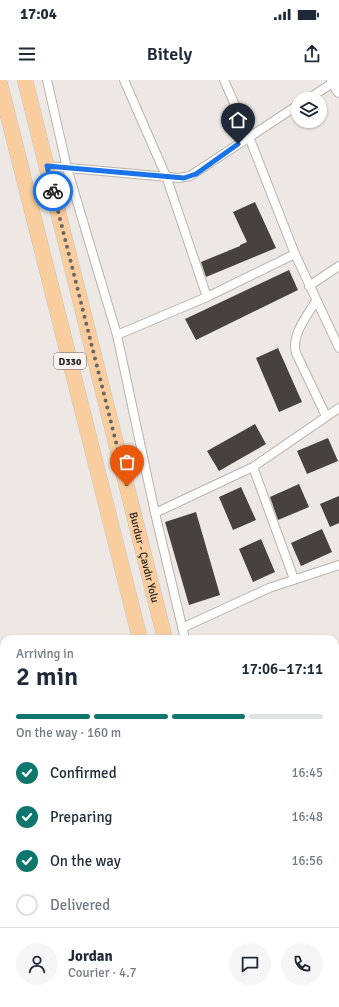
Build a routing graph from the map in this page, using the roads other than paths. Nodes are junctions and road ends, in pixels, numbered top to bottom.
1 (25, 80) edge
2 (47, 80) edge
3 (124, 80) edge
4 (224, 80) edge
5 (336, 83) edge
6 (0, 84) edge
7 (320, 92) edge
8 (291, 109) edge
9 (249, 136) junction
10 (47, 166) junction
11 (67, 168) junction
12 (166, 176) junction
13 (295, 254) junction
14 (339, 266) edge
15 (309, 286) junction
16 (207, 297) junction
17 (316, 301) junction
18 (117, 335) junction
19 (339, 348) edge
20 (339, 408) edge
21 (326, 416) junction
22 (253, 467) junction
23 (155, 513) junction
24 (339, 565) edge
25 (294, 579) junction
26 (182, 628) junction
27 (139, 635) edge
28 (165, 635) edge
29 (184, 635) edge

1 - 10 highway, Burdur - Çavdır Yolu / D330
2 - 11 street
3 - 12 street
4 - 9 street
5 - 7 street
6 - 27 highway, D330
8 - 9 street
9 - 12 street
9 - 13 street
10 - 11 street
10 - 28 highway, Burdur - Çavdır Yolu / D330
11 - 12 street
11 - 18 street
12 - 16 street
13 - 15 street
13 - 16 street
14 - 15 street
15 - 17 street
16 - 18 street
17 - 19 street
17 - 21 street
18 - 23 street
20 - 21 street
21 - 22 street
22 - 23 street
22 - 25 street
23 - 26 street
24 - 25 street
25 - 26 street
26 - 29 street

